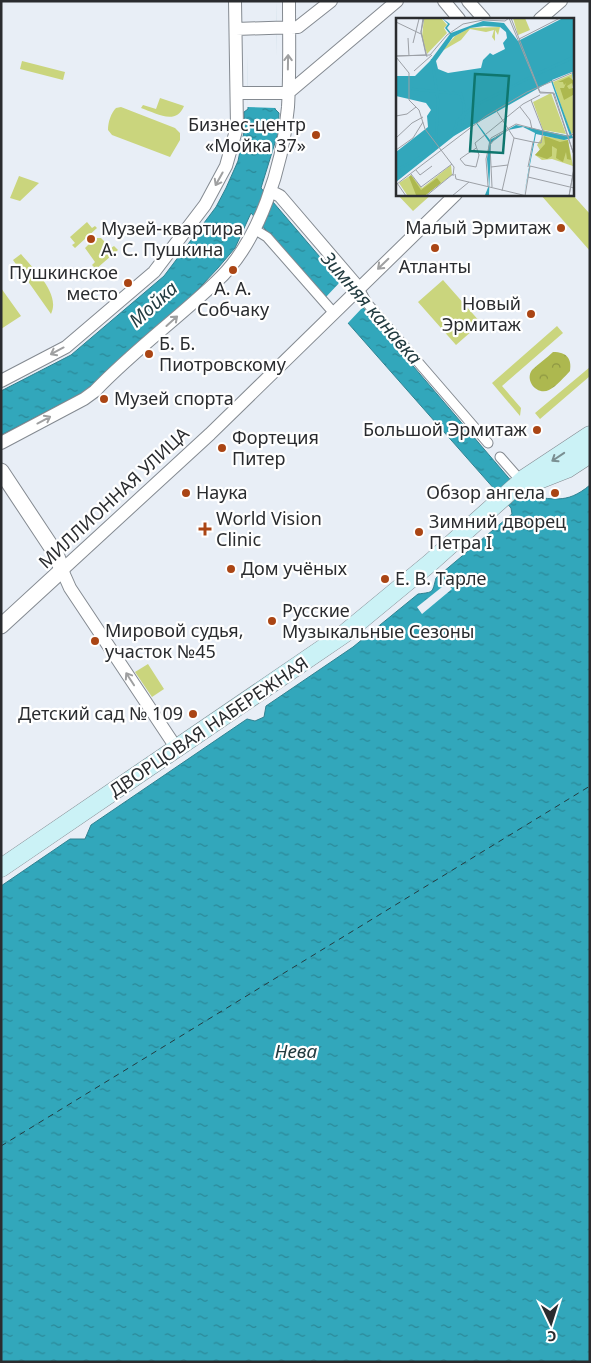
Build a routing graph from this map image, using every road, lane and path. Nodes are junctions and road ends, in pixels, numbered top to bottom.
1 (235, 1) edge
2 (289, 1) edge
3 (331, 1) edge
4 (397, 1) edge
5 (444, 1) edge
6 (468, 1) edge
7 (561, 1) edge
8 (458, 18) edge
9 (483, 18) edge
10 (541, 18) edge
11 (283, 28) junction
12 (242, 29) junction
13 (242, 93) junction
14 (282, 93) junction
15 (269, 194) junction
16 (455, 195) edge
17 (256, 225) junction
18 (355, 290) junction
19 (334, 311) junction
20 (1, 381) edge
21 (590, 434) edge
22 (1, 443) edge
23 (488, 443) dead end
24 (590, 454) edge
25 (500, 457) dead end
26 (1, 472) edge
27 (520, 484) junction
28 (62, 570) junction
29 (1, 626) edge
30 (176, 749) junction
31 (1, 868) edge

1 - 12 street
2 - 11 street
3 - 11 street
4 - 14 street
5 - 8 street
6 - 9 street
7 - 10 street
11 - 12 street
14 -> 11 street
12 - 13 street
13 - 14 street
13 -> 20 street
14 - 15 street
15 - 17 street
15 - 18 street
16 -> 18 street
17 - 19 street
22 -> 17 street
18 - 19 street, МИЛЛИОННАЯ УЛИЦА
18 - 23 street
19 - 28 street, МИЛЛИОННАЯ УЛИЦА
21 -> 27 main road
24 - 27 main road
25 - 27 street
26 - 28 street
27 - 30 main road, ДВОРЦОВАЯ НАБЕРЕЖНАЯ
28 - 29 street, МИЛЛИОННАЯ УЛИЦА
30 -> 28 street
30 - 31 main road, ДВОРЦОВАЯ НАБЕРЕЖНАЯ

